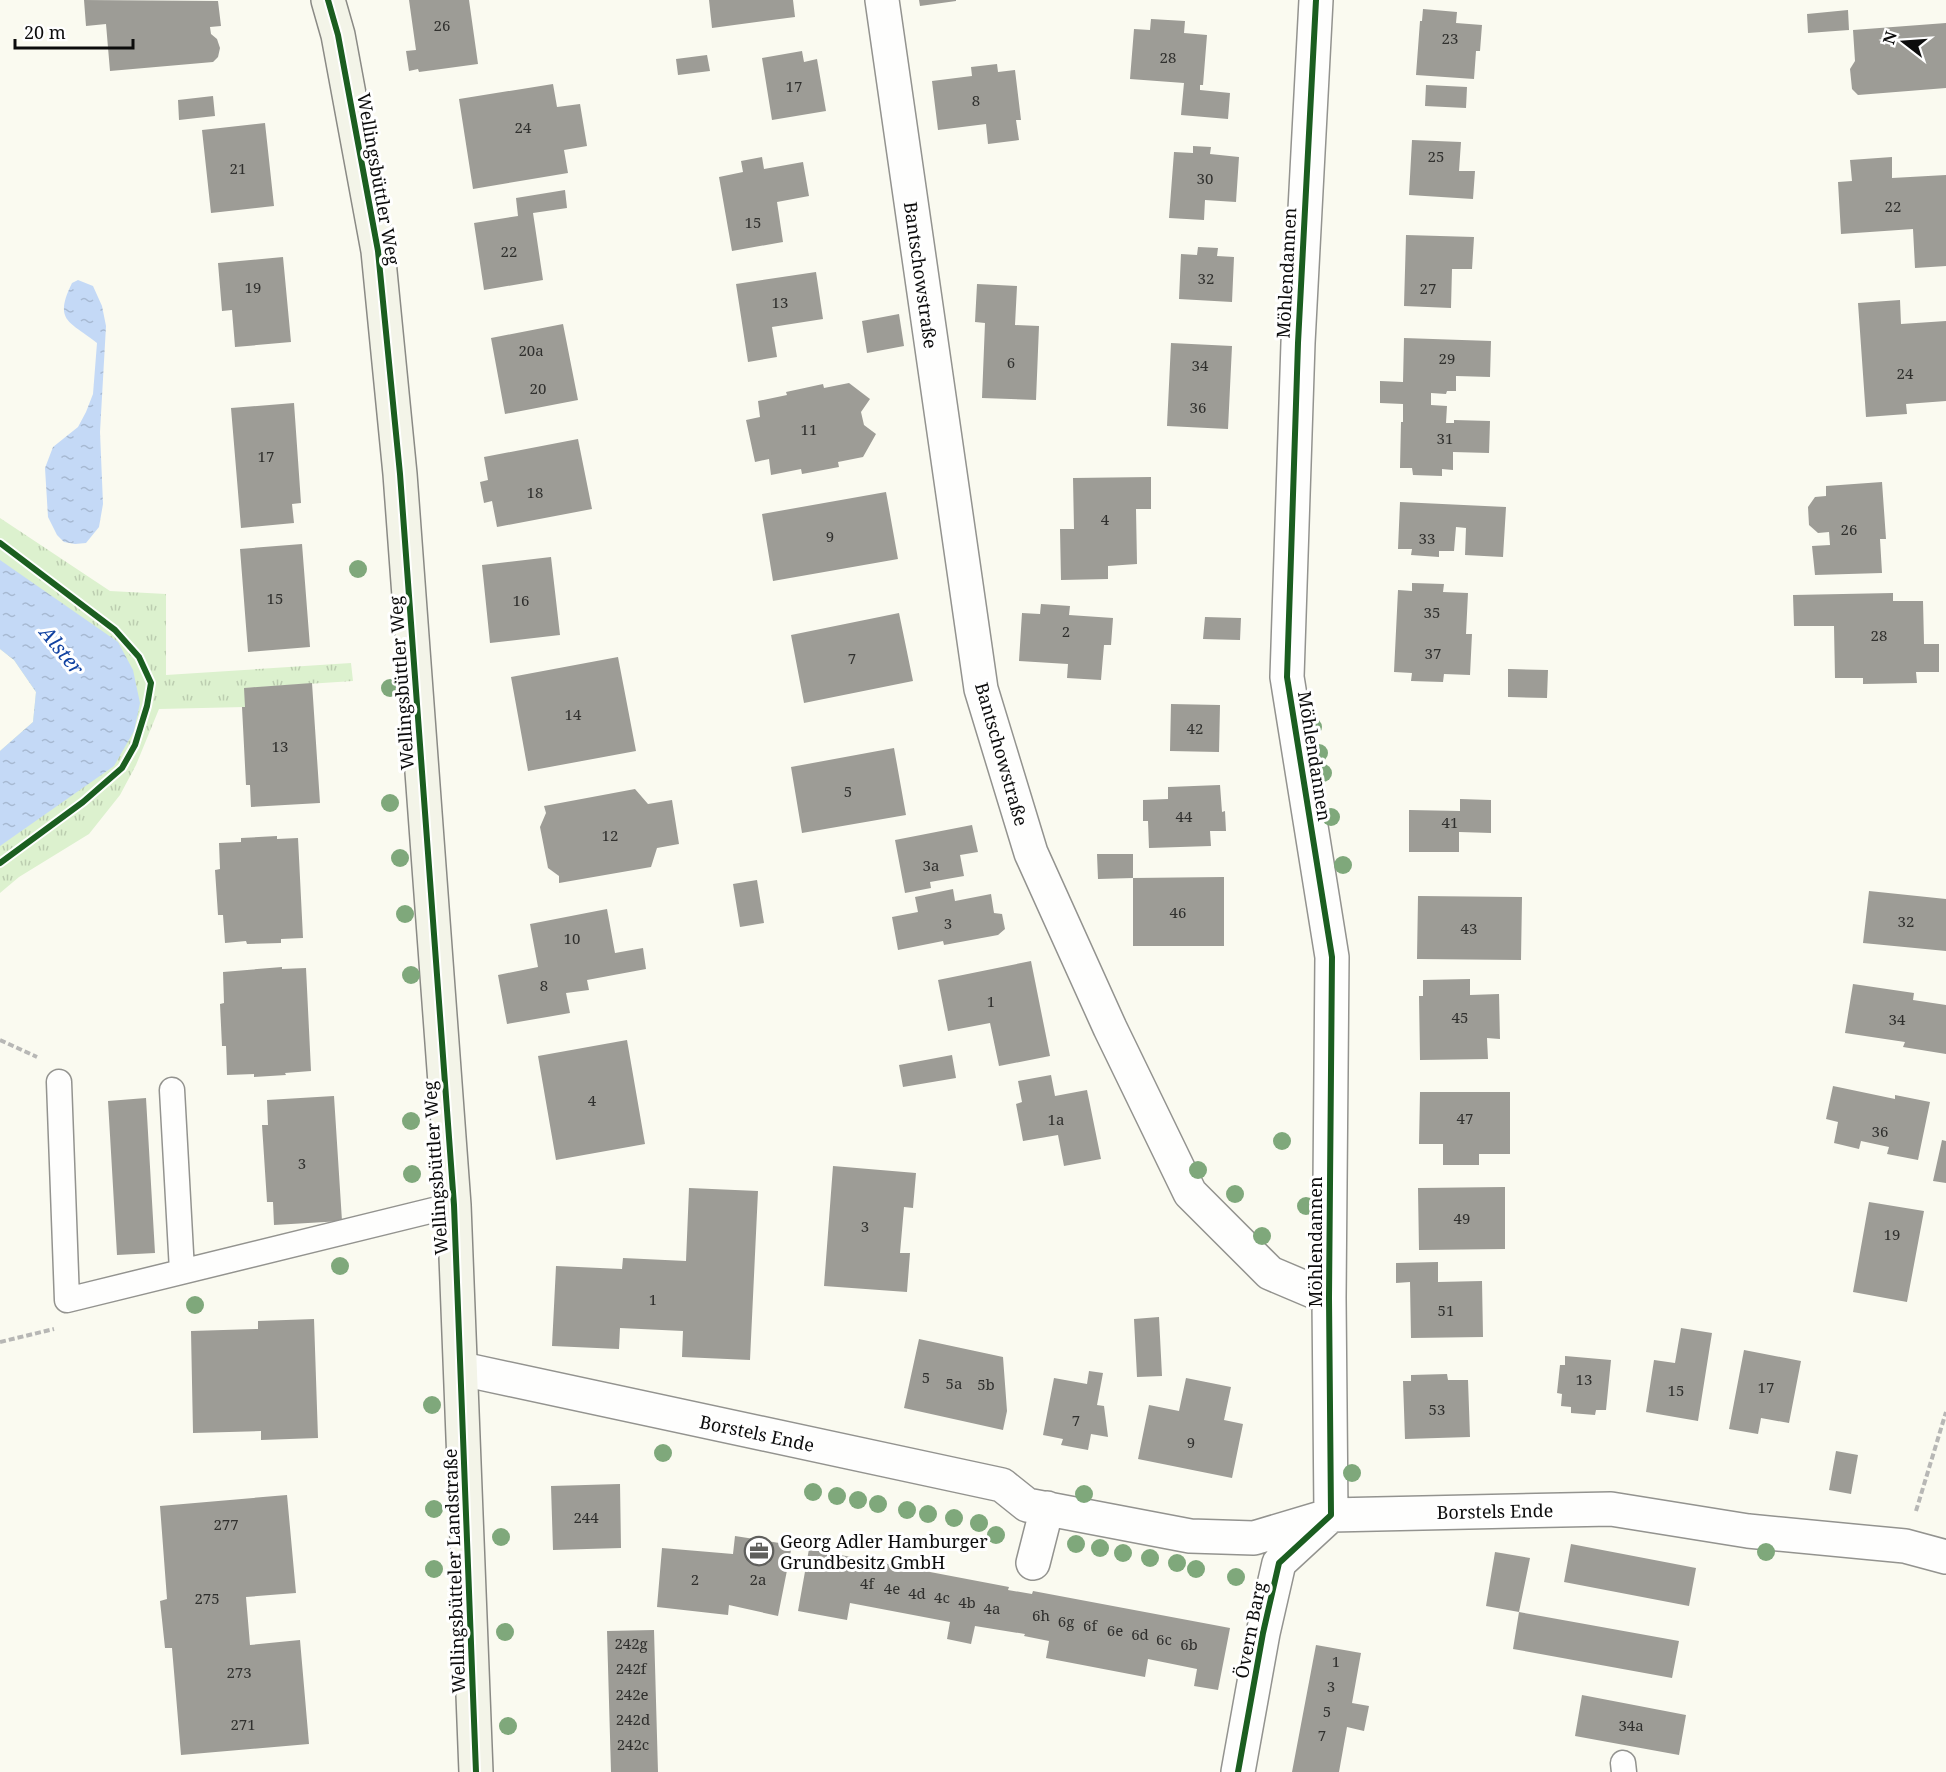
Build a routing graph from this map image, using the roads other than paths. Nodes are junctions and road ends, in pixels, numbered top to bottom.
1 (328, 0) edge
2 (882, 0) edge
3 (1316, 0) edge
4 (59, 1082) road end
5 (172, 1090) dead end
6 (454, 1205) junction
7 (182, 1271) junction
8 (1329, 1298) junction
9 (462, 1369) junction
10 (1047, 1508) junction
11 (1331, 1515) junction
12 (1946, 1557) edge
13 (1033, 1563) dead end
14 (476, 1772) edge
15 (1238, 1772) edge

1 - 6 main road, Wellingsbüttler Weg
2 - 8 street, Bantschowstraße
3 - 8 street, Möhlendannen
4 - 7 lane
5 - 7 lane
6 - 7 lane
6 - 9 main road, Wellingsbüttler Weg
8 - 11 street, Möhlendannen
9 - 10 street, Borstels Ende
9 - 14 main road, Wellingsbütteler Landstraße
10 - 11 street, Borstels Ende
10 - 13 street
11 - 12 street, Borstels Ende
11 - 15 street, Övern Barg

